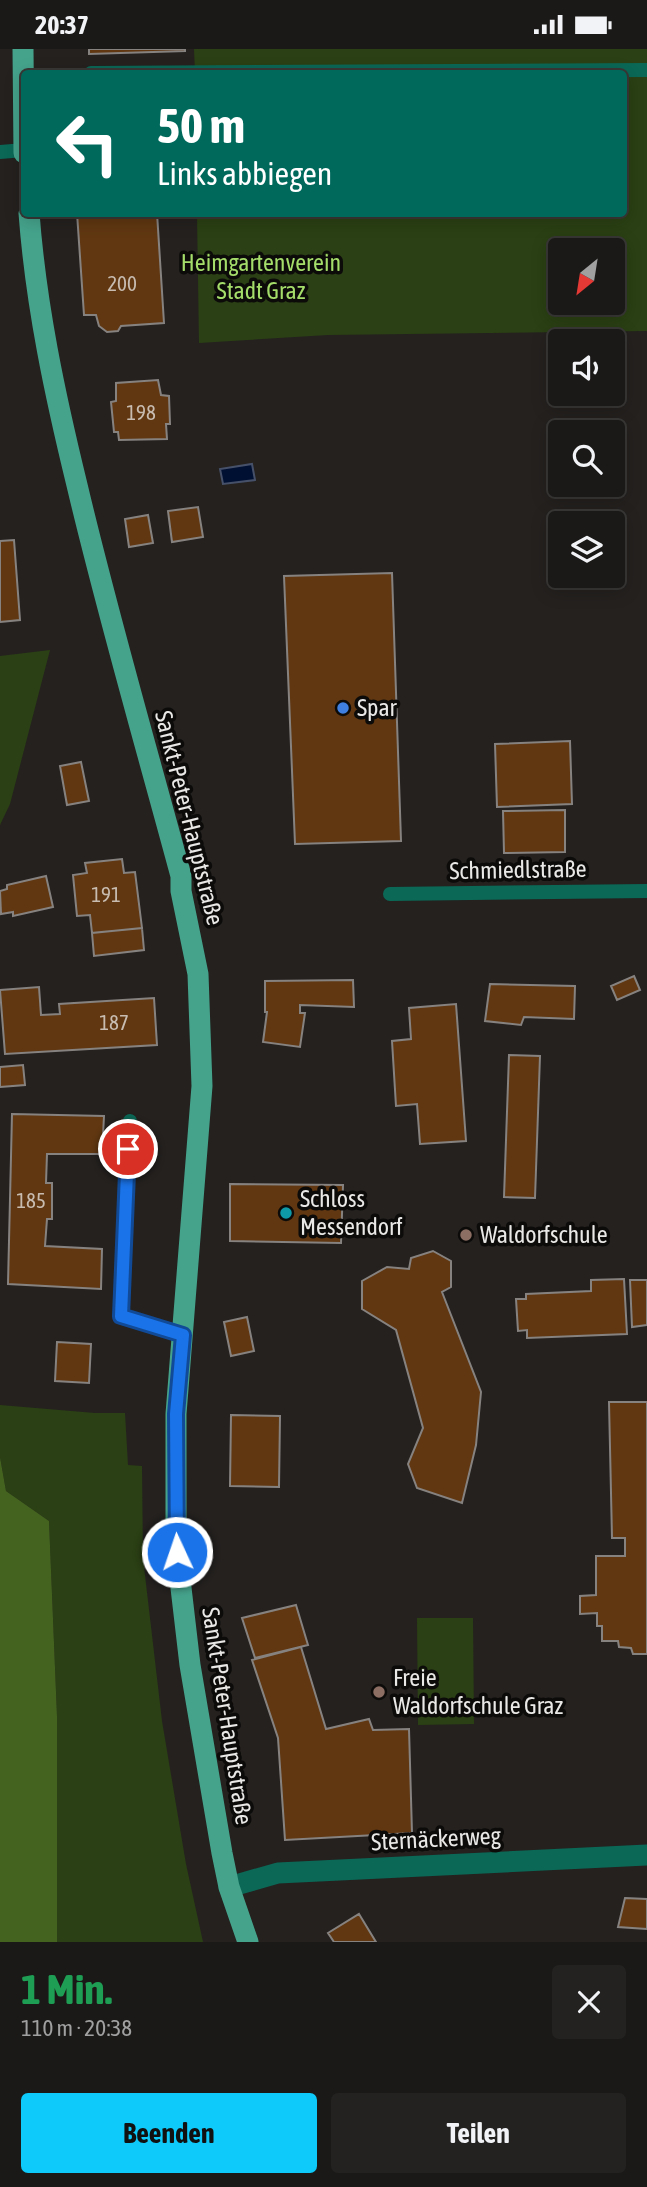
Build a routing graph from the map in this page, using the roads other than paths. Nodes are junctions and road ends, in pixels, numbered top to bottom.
1 (23, 49) edge
2 (24, 70) edge
3 (627, 70) edge
4 (647, 70) edge
5 (21, 151) edge
6 (0, 152) edge
7 (29, 217) edge
8 (647, 891) edge
9 (390, 894) dead end
10 (130, 1121) dead end
11 (183, 1335) junction
12 (647, 1855) edge
13 (229, 1887) junction
14 (248, 1942) edge

1 - 2 main road
3 - 4 lane
5 - 6 lane
7 - 11 main road, Sankt-Peter-Hauptstraße
8 - 9 lane, Schmiedlstraße
10 - 11 lane
11 - 13 main road, Sankt-Peter-Hauptstraße
12 - 13 street, Sternäckerweg
13 - 14 main road, Sankt-Peter-Hauptstraße

